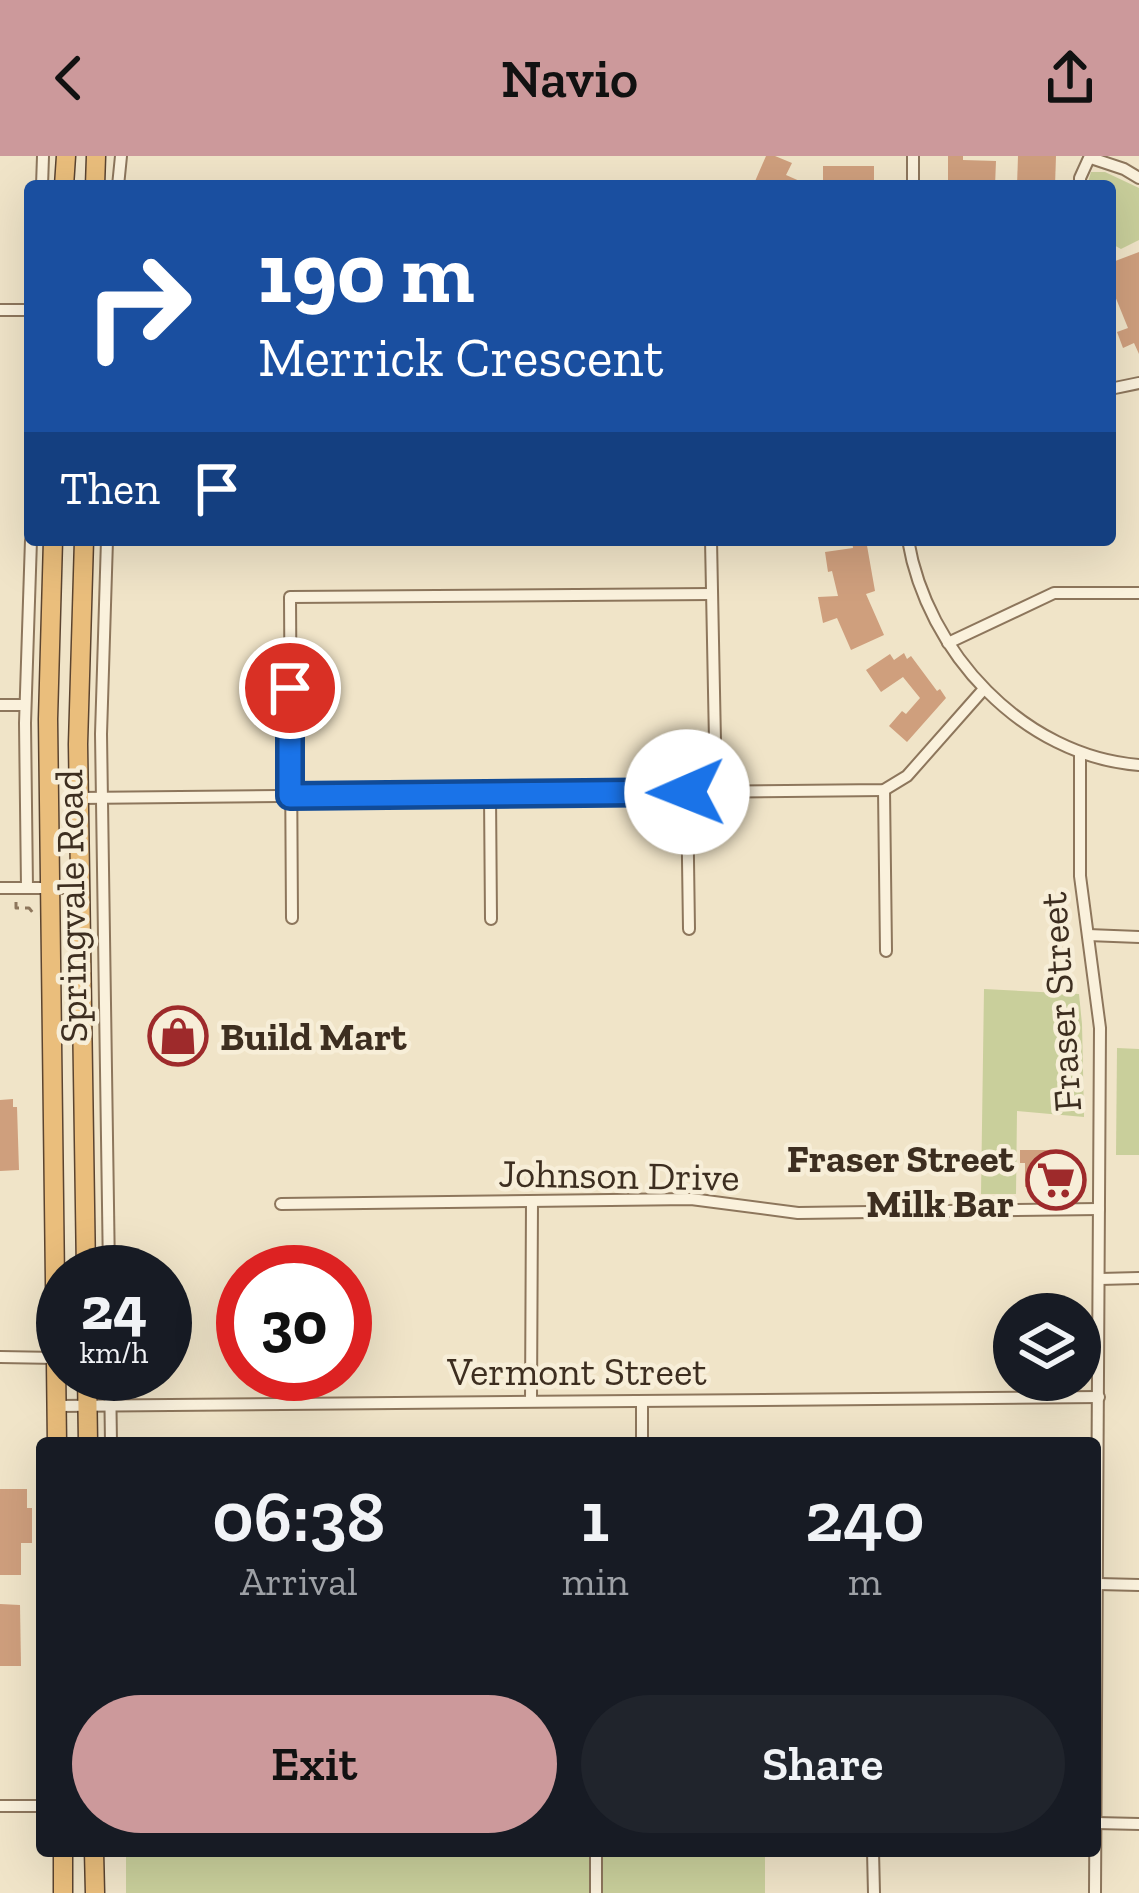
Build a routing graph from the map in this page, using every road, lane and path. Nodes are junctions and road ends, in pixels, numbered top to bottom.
1 (1090, 157) edge
2 (1139, 178) edge
3 (31, 546) edge
4 (53, 546) edge
5 (84, 546) edge
6 (107, 546) edge
7 (712, 546) edge
8 (910, 546) edge
9 (1139, 593) edge
10 (712, 594) junction
11 (948, 643) junction
12 (983, 690) junction
13 (0, 705) edge
14 (26, 705) junction
15 (1080, 754) junction
16 (1139, 765) edge
17 (884, 790) junction
18 (716, 791) junction
19 (687, 792) junction
20 (490, 795) junction
21 (290, 796) junction
22 (104, 797) junction
23 (79, 798) junction
24 (0, 888) edge
25 (26, 888) junction
26 (80, 888) junction
27 (50, 889) junction
28 (292, 918) dead end
29 (491, 919) dead end
30 (689, 928) dead end
31 (1088, 935) junction
32 (1139, 937) edge
33 (886, 951) dead end
34 (532, 1202) junction
35 (281, 1204) dead end
36 (1099, 1209) junction
37 (57, 1245) edge
38 (86, 1245) edge
39 (109, 1245) edge
40 (1139, 1278) edge
41 (1100, 1279) junction
42 (1100, 1293) edge
43 (0, 1358) edge
44 (36, 1358) edge
45 (993, 1398) edge
46 (531, 1400) junction
47 (56, 1401) edge
48 (88, 1401) edge
49 (111, 1401) edge
50 (642, 1401) junction
51 (1099, 1401) edge
52 (56, 1406) junction
53 (88, 1406) junction
54 (111, 1406) junction
55 (57, 1437) edge
56 (88, 1437) edge
57 (111, 1437) edge
58 (642, 1437) edge
59 (1099, 1437) edge
60 (1101, 1584) edge
61 (1139, 1585) edge
62 (0, 1806) edge
63 (36, 1806) edge
64 (1101, 1823) edge
65 (1139, 1824) edge
66 (63, 1857) edge
67 (94, 1857) edge
68 (596, 1857) edge
69 (873, 1857) edge
70 (1096, 1857) edge
71 (63, 1893) edge
72 (95, 1893) edge
73 (596, 1893) edge
74 (874, 1893) edge
75 (1095, 1893) edge

1 - 2 street
3 - 14 street, Springvale Road
4 - 27 highway, Springvale Road
5 - 23 highway, Springvale Road
6 - 22 street, Springvale Road
7 - 10 street
8 - 11 street
9 - 11 street
10 - 18 street
10 - 21 street
11 - 12 street
12 - 15 street
12 - 17 street
13 - 14 street
14 - 25 street, Springvale Road
15 - 16 street
15 - 31 street, Fraser Street
17 - 18 street
17 - 33 street
18 - 19 street
19 - 20 street
19 - 30 street
20 - 21 street
20 - 29 street
21 - 22 street
21 - 28 street
22 - 23 street
22 - 39 street, Springvale Road
23 - 26 highway, Springvale Road
24 - 25 street
25 - 27 street
26 - 27 street
26 - 38 highway, Springvale Road
27 - 37 highway, Springvale Road
31 - 32 street
31 - 36 street, Fraser Street
34 - 35 street, Johnson Drive
34 - 36 street, Johnson Drive
34 - 46 street
36 - 41 street, Fraser Street
40 - 41 street
41 - 42 street, Fraser Street
43 - 44 street
45 - 50 street, Vermont Street
46 - 50 street, Vermont Street
46 - 54 street, Vermont Street
47 - 52 highway, Springvale Road
48 - 53 highway
49 - 54 street
50 - 58 street
51 - 59 street, Fraser Street
52 - 53 street, Vermont Street
52 - 55 highway, Springvale Road
53 - 54 street, Vermont Street
53 - 56 highway
54 - 57 street
60 - 61 street
62 - 63 street
64 - 65 street
66 - 71 highway
67 - 72 highway
68 - 73 street
69 - 74 street
70 - 75 street, Fraser Street

